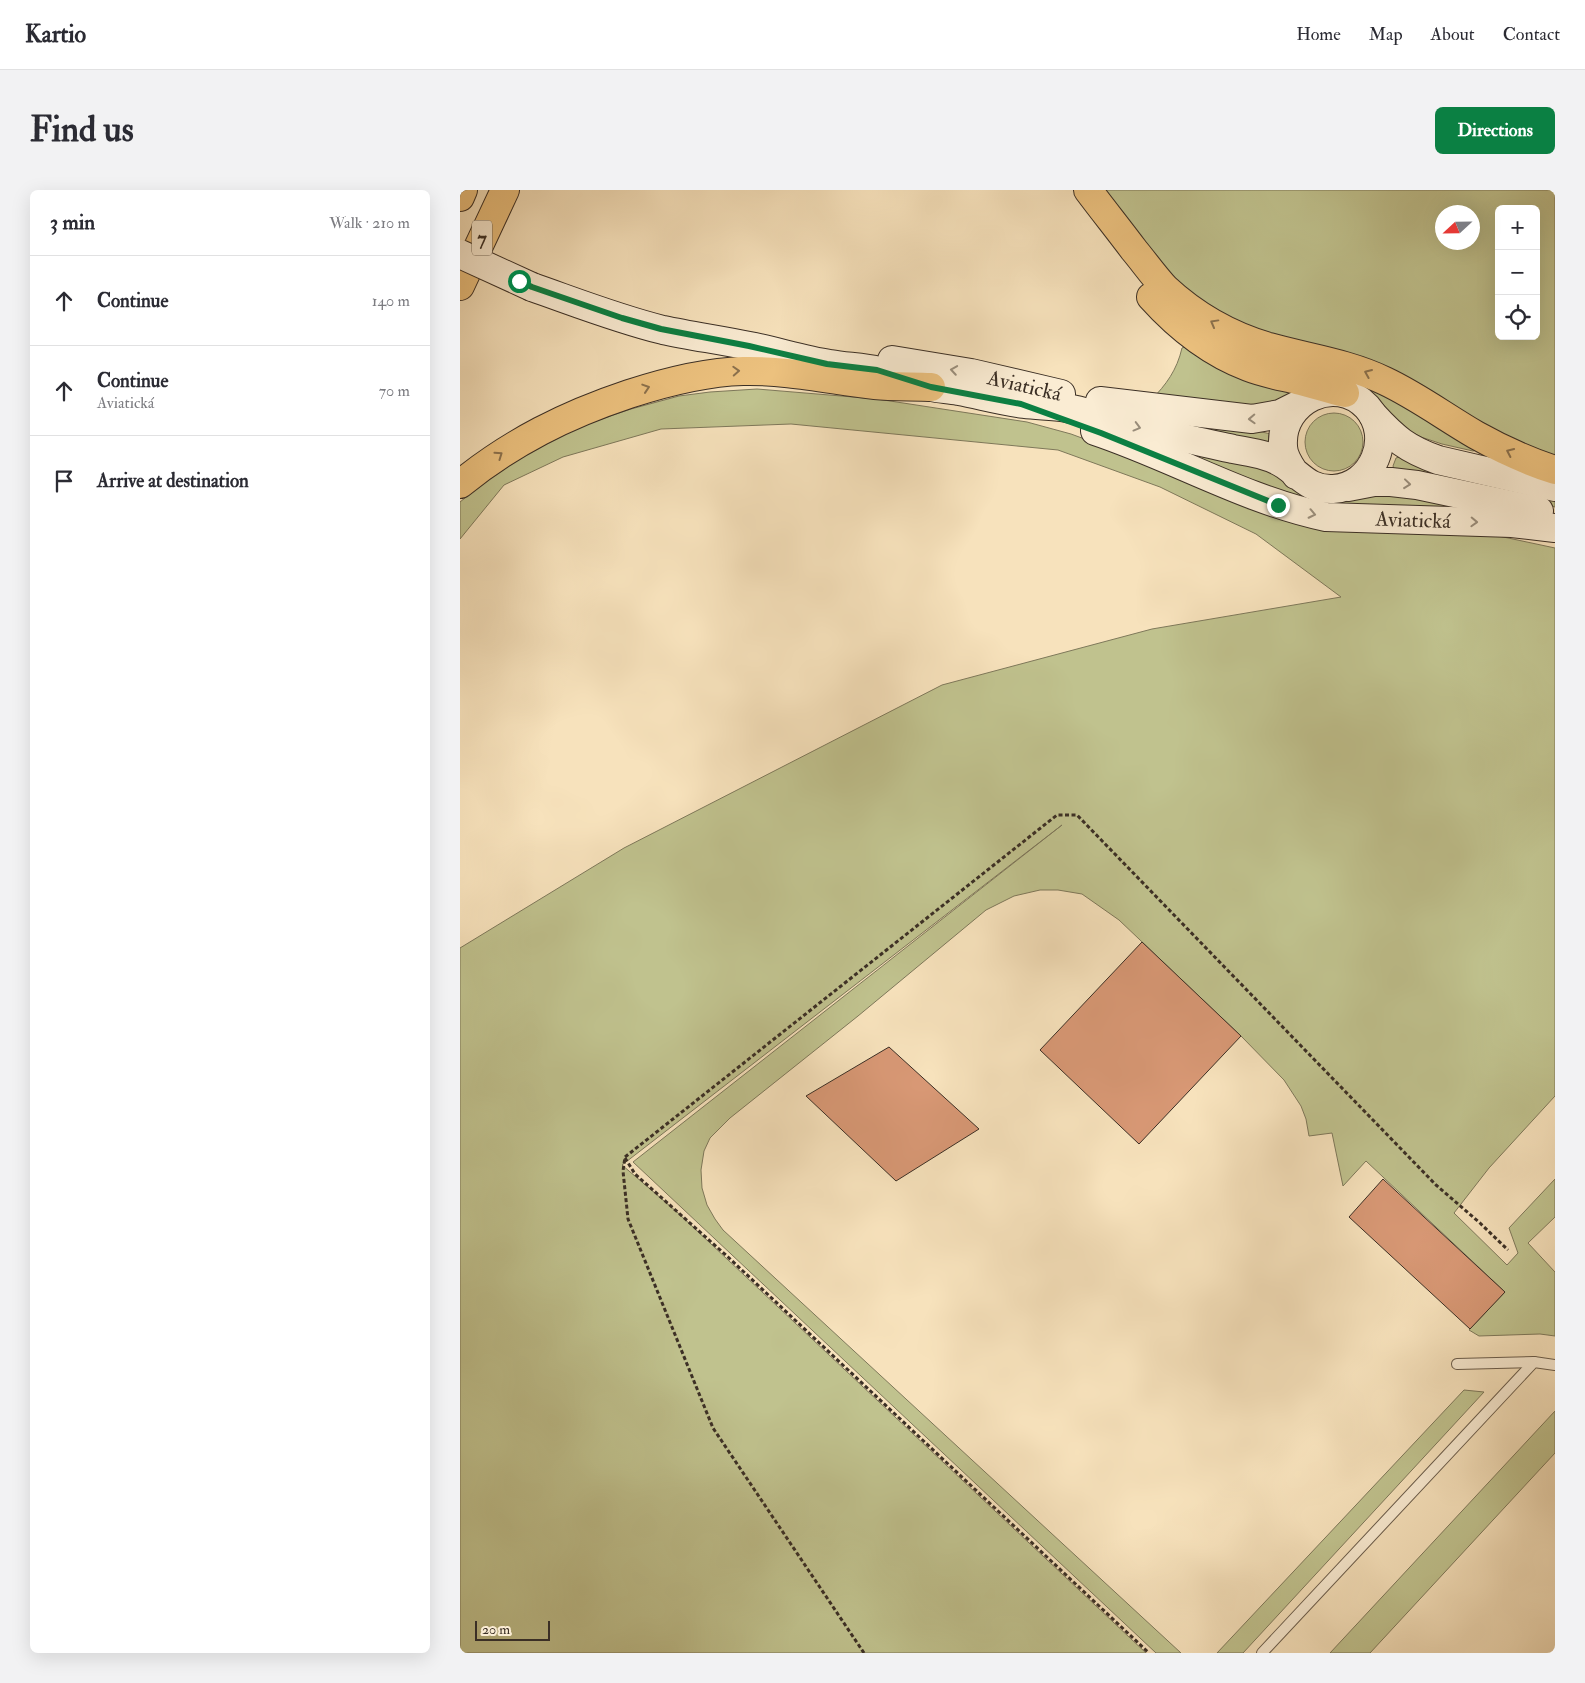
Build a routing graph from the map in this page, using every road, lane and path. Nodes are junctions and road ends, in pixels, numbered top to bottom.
1 (463, 190) edge
2 (505, 190) edge
3 (1078, 190) edge
4 (1088, 190) edge
5 (460, 197) edge
6 (460, 254) edge
7 (460, 286) edge
8 (749, 346) junction
9 (931, 387) junction
10 (1356, 400) junction
11 (1021, 404) junction
12 (1298, 405) junction
13 (1555, 470) edge
14 (1296, 475) junction
15 (460, 484) edge
16 (1342, 488) junction
17 (1555, 488) edge
18 (1555, 514) edge
19 (1555, 528) edge
20 (625, 1157) junction
21 (1508, 1250) dead end
22 (1534, 1362) junction
23 (1457, 1364) dead end
24 (1555, 1365) edge
25 (864, 1653) edge
26 (1149, 1653) edge
27 (1262, 1653) edge

1 - 5 highway, 7
2 - 7 highway, 7
3 - 10 highway
13 -> 4 highway
6 - 8 main road, bridge
8 - 9 main road
12 -> 8 main road, Aviatická
9 - 11 main road
15 -> 9 highway
10 - 12 main road
10 - 16 main road
10 - 17 main road
11 -> 14 main road
11 -> 19 main road, Aviatická
12 - 14 main road
14 - 16 main road
16 -> 18 main road
20 - 21 path
20 - 25 path
20 - 26 path
22 - 23 lane
22 - 24 lane
22 - 27 lane

